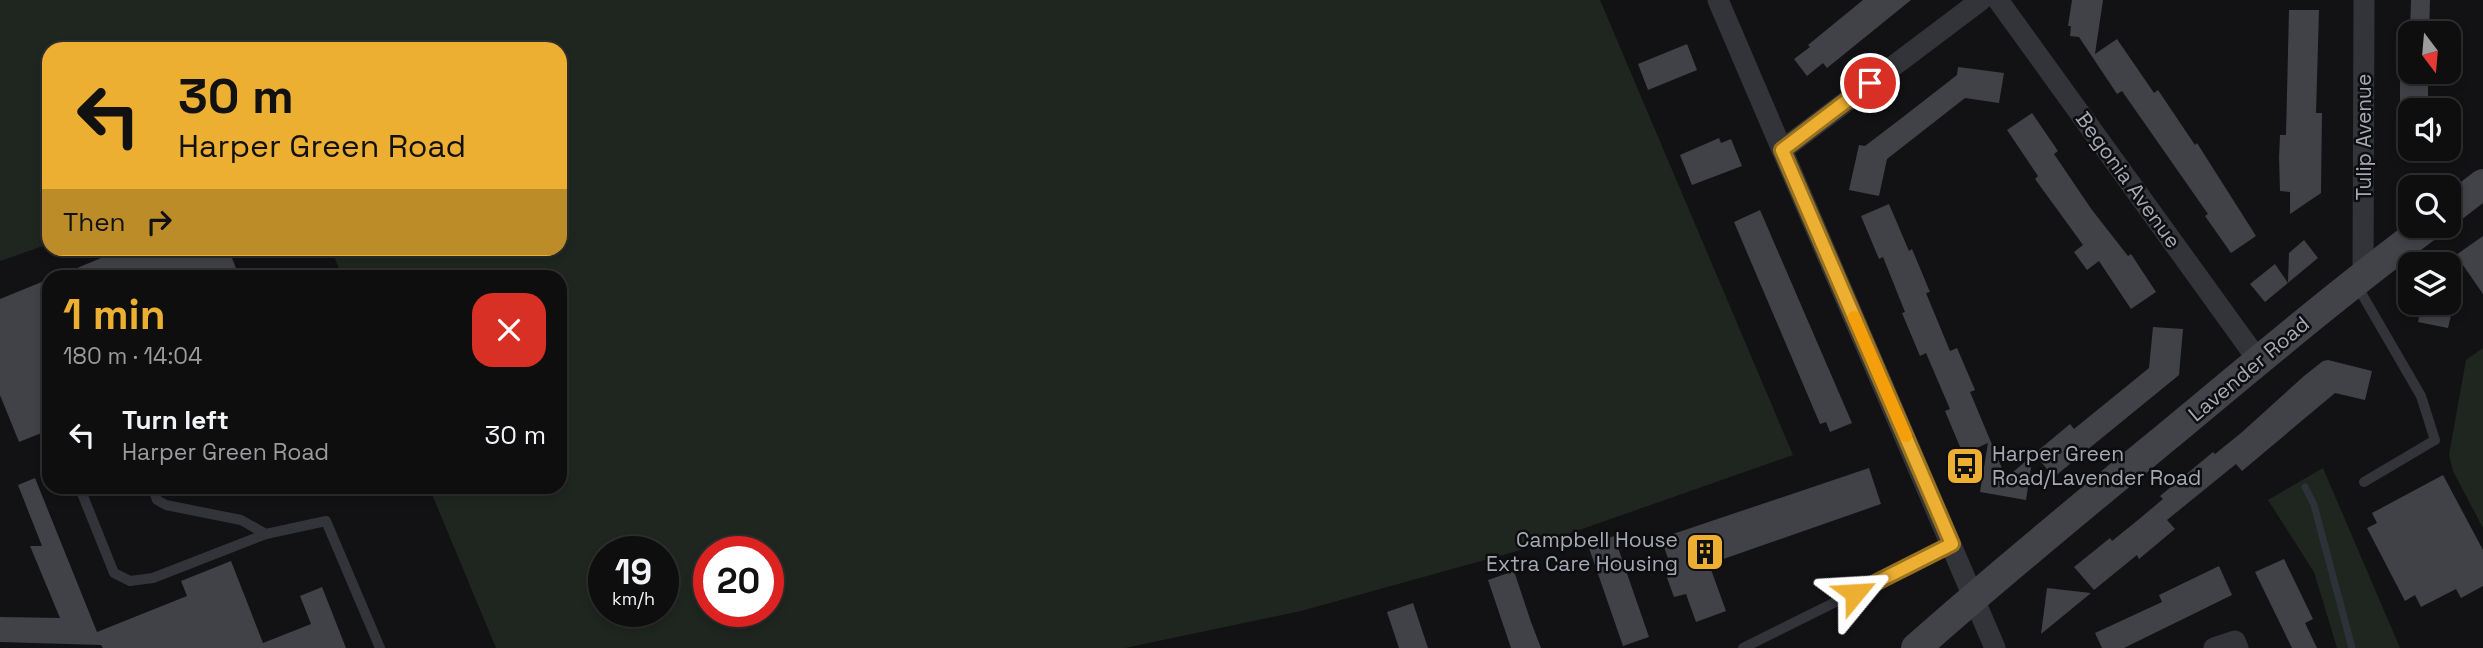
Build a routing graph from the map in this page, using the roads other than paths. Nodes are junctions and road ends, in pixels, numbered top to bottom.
1 (1718, 0) edge
2 (1981, 0) edge
3 (1998, 0) edge
4 (2364, 0) edge
5 (1782, 150) junction
6 (2483, 184) edge
7 (2461, 201) edge
8 (2412, 238) edge
9 (2359, 278) junction
10 (2258, 360) junction
11 (2364, 482) dead end
12 (82, 494) edge
13 (155, 494) edge
14 (266, 534) junction
15 (1952, 544) junction
16 (1975, 596) junction
17 (2240, 637) edge
18 (380, 648) edge
19 (1743, 648) edge
20 (1916, 648) edge
21 (1995, 648) edge
22 (2214, 648) edge

1 - 5 street
2 - 5 street
3 - 10 street, Begonia Avenue
4 - 9 street, Tulip Avenue
5 - 15 street
6 - 7 street
8 - 9 street, Lavender Road
9 - 10 street, Lavender Road
9 - 11 lane
10 - 16 street, Lavender Road
12 - 14 lane
13 - 14 lane
14 - 18 lane
15 - 16 street
15 - 19 lane
16 - 20 street, Lavender Road
16 - 21 street
17 - 22 street

